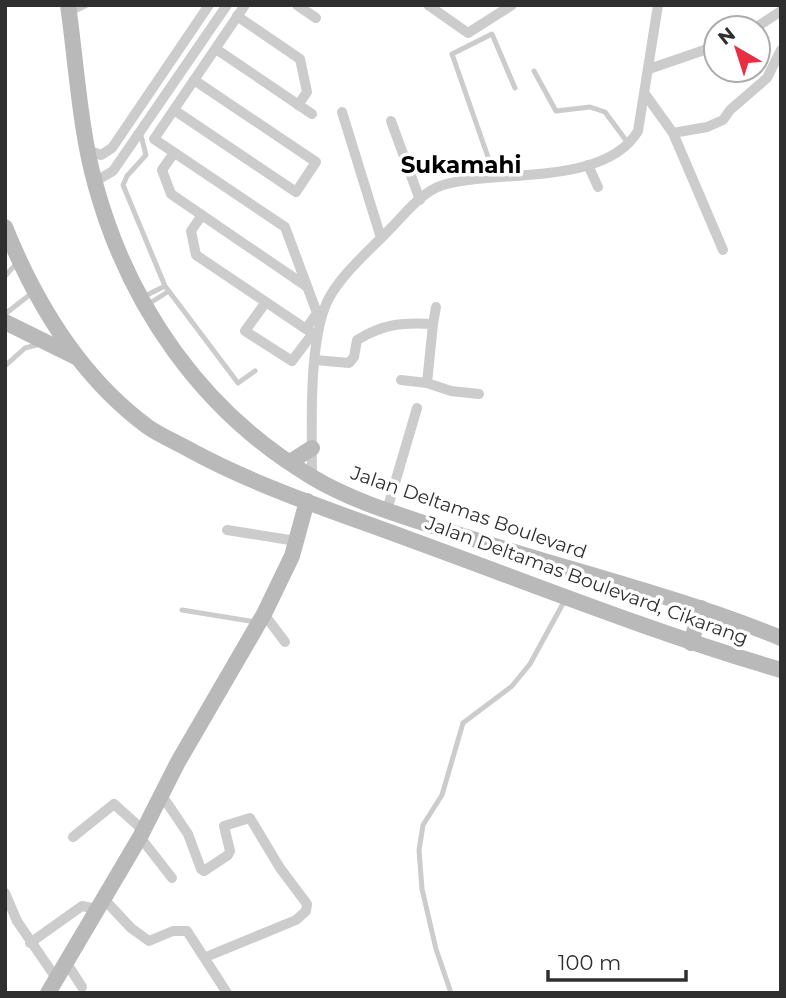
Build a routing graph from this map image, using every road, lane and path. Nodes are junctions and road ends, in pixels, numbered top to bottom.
1 (87, 5) edge
2 (209, 5) edge
3 (227, 5) edge
4 (245, 5) edge
5 (297, 5) edge
6 (428, 5) edge
7 (658, 5) edge
8 (507, 6) edge
9 (69, 10) edge
10 (237, 16) junction
11 (316, 18) dead end
12 (186, 38) junction
13 (198, 47) junction
14 (216, 48) junction
15 (781, 50) edge
16 (702, 51) edge
17 (649, 69) junction
18 (534, 71) dead end
19 (194, 80) junction
20 (515, 88) dead end
21 (645, 94) junction
22 (294, 102) junction
23 (174, 110) junction
24 (342, 113) dead end
25 (312, 114) dead end
26 (391, 121) dead end
27 (140, 132) junction
28 (673, 133) junction
29 (628, 143) junction
30 (89, 150) junction
31 (174, 152) junction
32 (587, 165) junction
33 (495, 177) junction
34 (94, 182) junction
35 (598, 187) dead end
36 (420, 200) junction
37 (202, 215) junction
38 (5, 227) edge
39 (381, 238) junction
40 (723, 250) dead end
41 (295, 252) junction
42 (19, 261) junction
43 (283, 270) junction
44 (5, 276) edge
45 (307, 287) junction
46 (167, 288) junction
47 (34, 291) junction
48 (142, 302) junction
49 (266, 302) junction
50 (436, 307) dead end
51 (5, 314) edge
52 (5, 322) edge
53 (433, 324) junction
54 (306, 328) junction
55 (45, 343) junction
56 (76, 357) junction
57 (316, 360) junction
58 (5, 366) edge
59 (255, 371) dead end
60 (401, 380) dead end
61 (427, 383) junction
62 (479, 394) dead end
63 (417, 408) dead end
64 (312, 448) junction
65 (290, 462) junction
66 (312, 477) junction
67 (307, 501) junction
68 (387, 510) junction
69 (228, 530) dead end
70 (296, 541) junction
71 (567, 595) junction
72 (701, 608) junction
73 (182, 610) dead end
74 (262, 618) junction
75 (781, 638) edge
76 (285, 642) dead end
77 (691, 643) junction
78 (781, 670) edge
79 (161, 794) junction
80 (142, 833) junction
81 (73, 837) dead end
82 (172, 878) dead end
83 (5, 892) edge
84 (100, 904) junction
85 (67, 917) junction
86 (83, 934) junction
87 (30, 943) junction
88 (205, 957) junction
89 (66, 962) junction
90 (54, 987) edge
91 (82, 987) dead end
92 (227, 993) edge
93 (450, 993) edge

1 - 9 lane
2 - 12 street
3 - 13 street
4 - 10 street
5 - 11 street
6 - 8 street
7 - 17 street
9 - 30 street, Jalan Deltamas Boulevard
10 - 14 street
10 - 22 street
12 - 13 street
12 - 30 street
13 - 27 street
14 - 19 street
14 - 22 street
15 - 28 street
16 - 17 street
17 - 21 street
18 - 29 lane
19 - 23 street
19 - 23 street
20 - 33 lane
21 - 28 street
21 - 29 street
22 - 25 street
23 - 31 street
24 - 39 street
26 - 36 street
27 - 34 street
27 - 46 lane
28 - 40 street
29 - 32 street
30 - 34 street, Jalan Deltamas Boulevard
31 - 37 street
31 - 41 street
32 - 33 street
32 - 35 street
33 - 36 street
34 - 48 street, Jalan Deltamas Boulevard
36 - 39 street
37 - 43 street
37 - 49 street
38 - 42 street, Jalan Deltamas Boulevard, Cikarang
39 - 57 street
41 - 43 street
41 - 45 street
42 - 44 lane
42 - 47 street, Jalan Deltamas Boulevard, Cikarang
43 - 45 street
45 - 54 street
46 - 48 lane
46 - 59 lane
47 - 51 lane
47 - 56 street, Jalan Deltamas Boulevard, Cikarang
48 - 65 street, Jalan Deltamas Boulevard
49 - 54 street
49 - 54 street
50 - 53 street
52 - 55 street
53 - 57 street
53 - 61 street
55 - 56 street
55 - 58 lane
56 - 67 street, Jalan Deltamas Boulevard, Cikarang
57 - 64 street
60 - 61 street
61 - 62 street
63 - 68 street
64 - 65 street
64 - 66 street
65 - 66 street, Jalan Deltamas Boulevard
66 - 68 street, Jalan Deltamas Boulevard
67 - 70 street
67 - 71 street, Jalan Deltamas Boulevard, Cikarang
68 - 72 street, Jalan Deltamas Boulevard
69 - 70 street
70 - 74 street
71 - 77 street, Jalan Deltamas Boulevard, Cikarang
71 - 93 lane
72 - 75 street, Jalan Deltamas Boulevard
72 - 77 street
73 - 74 lane
74 - 76 street
74 - 79 street
77 - 78 street, Jalan Deltamas Boulevard, Cikarang
79 - 80 street
79 - 88 street
80 - 81 street
80 - 82 street
80 - 84 street
83 - 87 street
84 - 85 street
84 - 86 street
84 - 88 street
85 - 86 street
85 - 87 street
86 - 89 street
87 - 90 street
88 - 92 street
89 - 90 street
89 - 91 street

